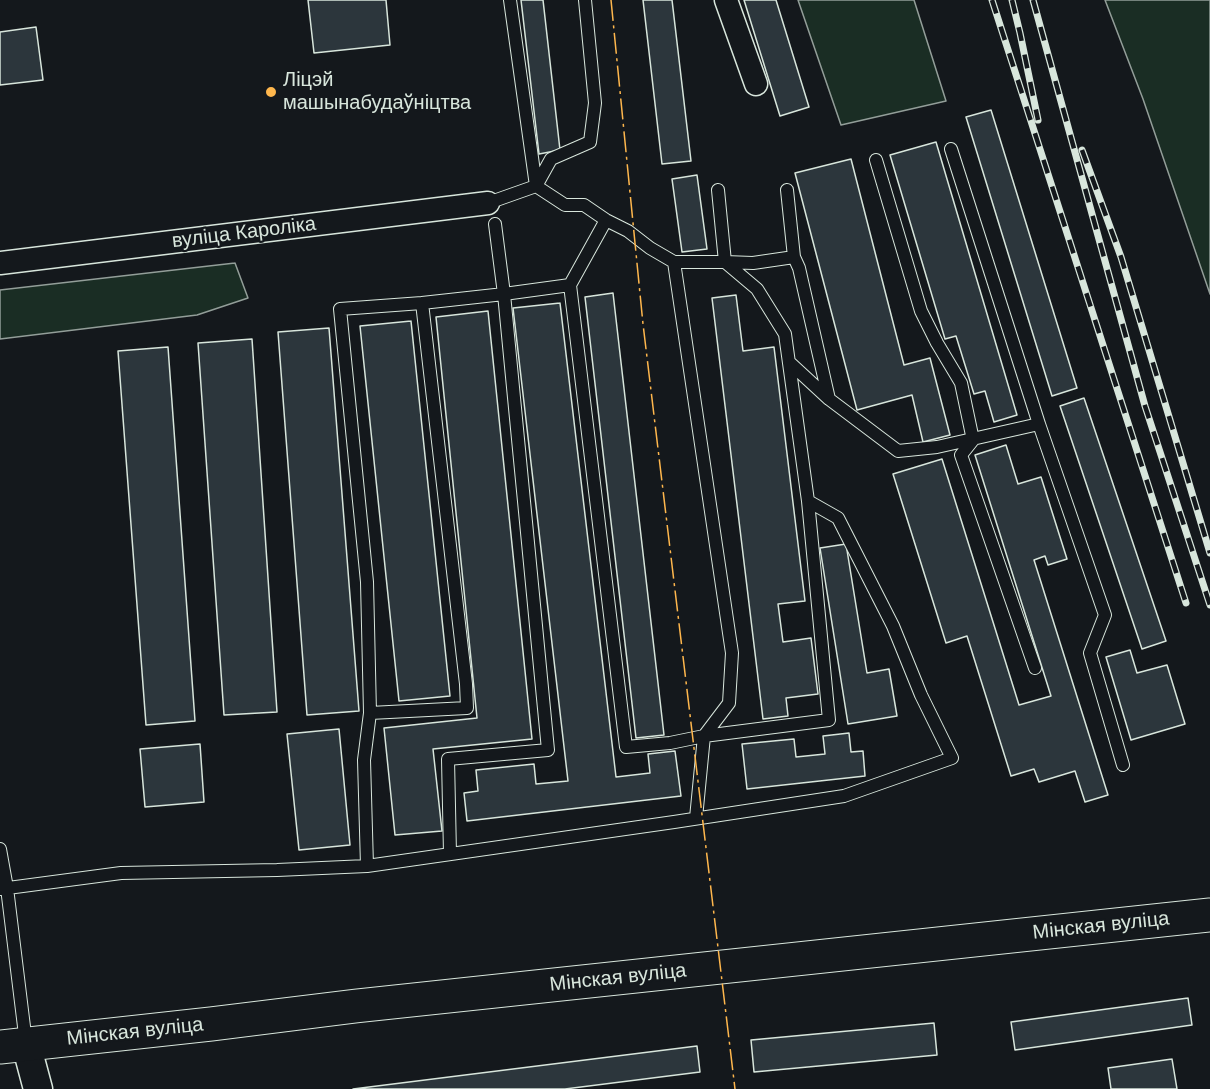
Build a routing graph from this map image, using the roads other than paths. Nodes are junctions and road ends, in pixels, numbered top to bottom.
1 (510, 0) edge
2 (585, 0) edge
3 (726, 0) edge
4 (756, 84) dead end
5 (951, 149) dead end
6 (876, 160) dead end
7 (536, 186) junction
8 (718, 190) dead end
9 (787, 190) dead end
10 (488, 203) joint
11 (606, 220) junction
12 (495, 225) dead end
13 (794, 257) junction
14 (674, 262) junction
15 (725, 262) junction
16 (0, 263) edge
17 (570, 285) junction
18 (504, 294) junction
19 (422, 303) junction
20 (790, 363) junction
21 (829, 399) junction
22 (1039, 424) junction
23 (973, 440) junction
24 (808, 501) junction
25 (1035, 668) dead end
26 (370, 713) junction
27 (704, 736) junction
28 (1123, 765) dead end
29 (696, 818) junction
30 (0, 849) edge
31 (450, 854) junction
32 (367, 866) junction
33 (3, 889) edge
34 (1210, 915) edge
35 (13, 1045) edge
36 (38, 1089) edge

1 - 7 lane
2 - 7 lane
3 - 4 street
5 - 22 lane
6 - 23 lane
7 - 10 lane
7 - 11 lane
8 - 15 lane
9 - 13 lane
10 - 16 street, вуліца Кароліка
11 - 14 lane
11 - 17 lane
12 - 18 lane
13 - 15 lane
13 - 21 lane
14 - 15 lane
14 - 27 lane
15 - 20 lane
17 - 18 lane
17 - 27 lane
18 - 19 lane
18 - 31 lane
19 - 26 lane
19 - 26 lane
20 - 21 lane
20 - 24 lane
21 - 23 lane
22 - 23 lane
22 - 28 lane
23 - 25 lane
24 - 27 lane
24 - 29 lane
26 - 32 lane
27 - 29 lane
29 - 31 lane
30 - 33 lane
31 - 32 lane
32 - 33 lane
33 - 35 lane
34 - 35 main road, Мінская вуліца
35 - 36 street

